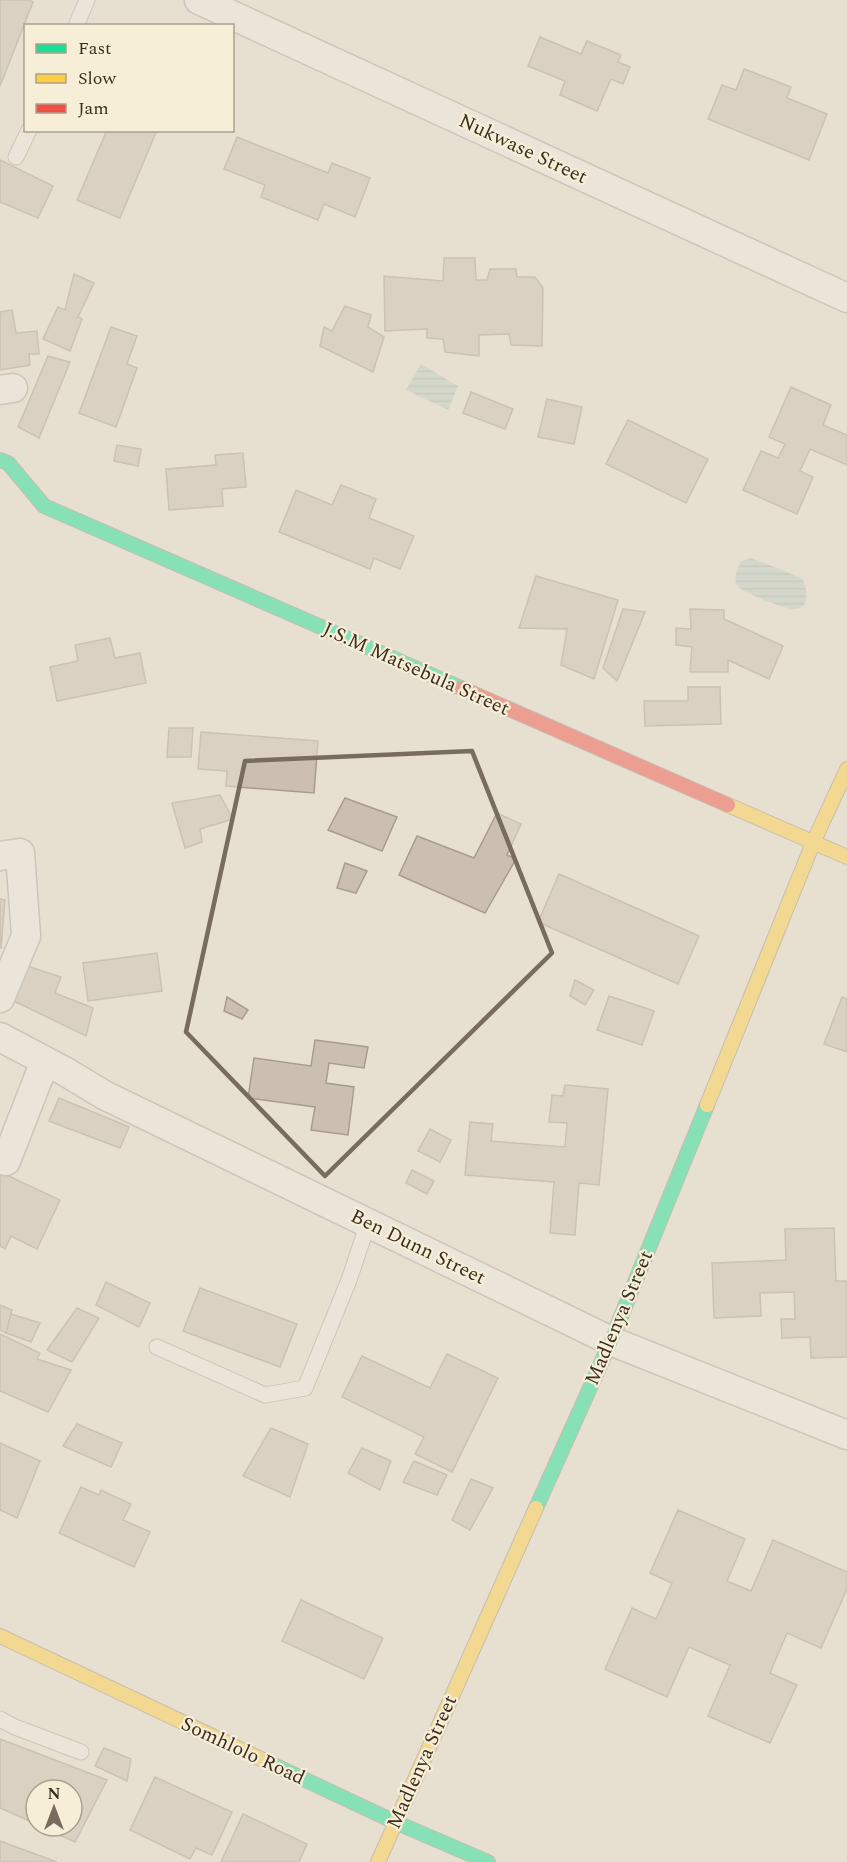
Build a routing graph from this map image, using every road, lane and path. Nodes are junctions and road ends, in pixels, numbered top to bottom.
1 (87, 0) edge
2 (200, 0) edge
3 (77, 24) edge
4 (27, 132) edge
5 (16, 157) dead end
6 (847, 298) edge
7 (0, 460) edge
8 (847, 769) edge
9 (813, 843) junction
10 (0, 856) edge
11 (847, 857) edge
12 (0, 998) edge
13 (0, 1037) edge
14 (45, 1061) junction
15 (6, 1161) dead end
16 (368, 1223) junction
17 (611, 1341) junction
18 (157, 1347) dead end
19 (847, 1435) edge
20 (0, 1636) edge
21 (0, 1719) edge
22 (81, 1752) dead end
23 (394, 1822) junction
24 (378, 1862) edge
25 (488, 1862) edge

1 - 3 lane
2 - 6 street, Nukwase Street
4 - 5 lane
7 - 9 street, J.S.M Matsebula Street
8 - 9 street, Madlenya Street
9 - 11 street, J.S.M Matsebula Street
9 - 17 street, Madlenya Street
10 - 12 street
13 - 14 street, Ben Dunn Street
14 - 15 street
14 - 16 street, Ben Dunn Street
16 - 17 street, Ben Dunn Street
16 - 18 lane
17 - 19 street, Ben Dunn Street
17 - 23 street, Madlenya Street
20 - 23 street, Somhlolo Road
21 - 22 lane
23 - 24 street, Madlenya Street
23 - 25 street, Somhlolo Road

